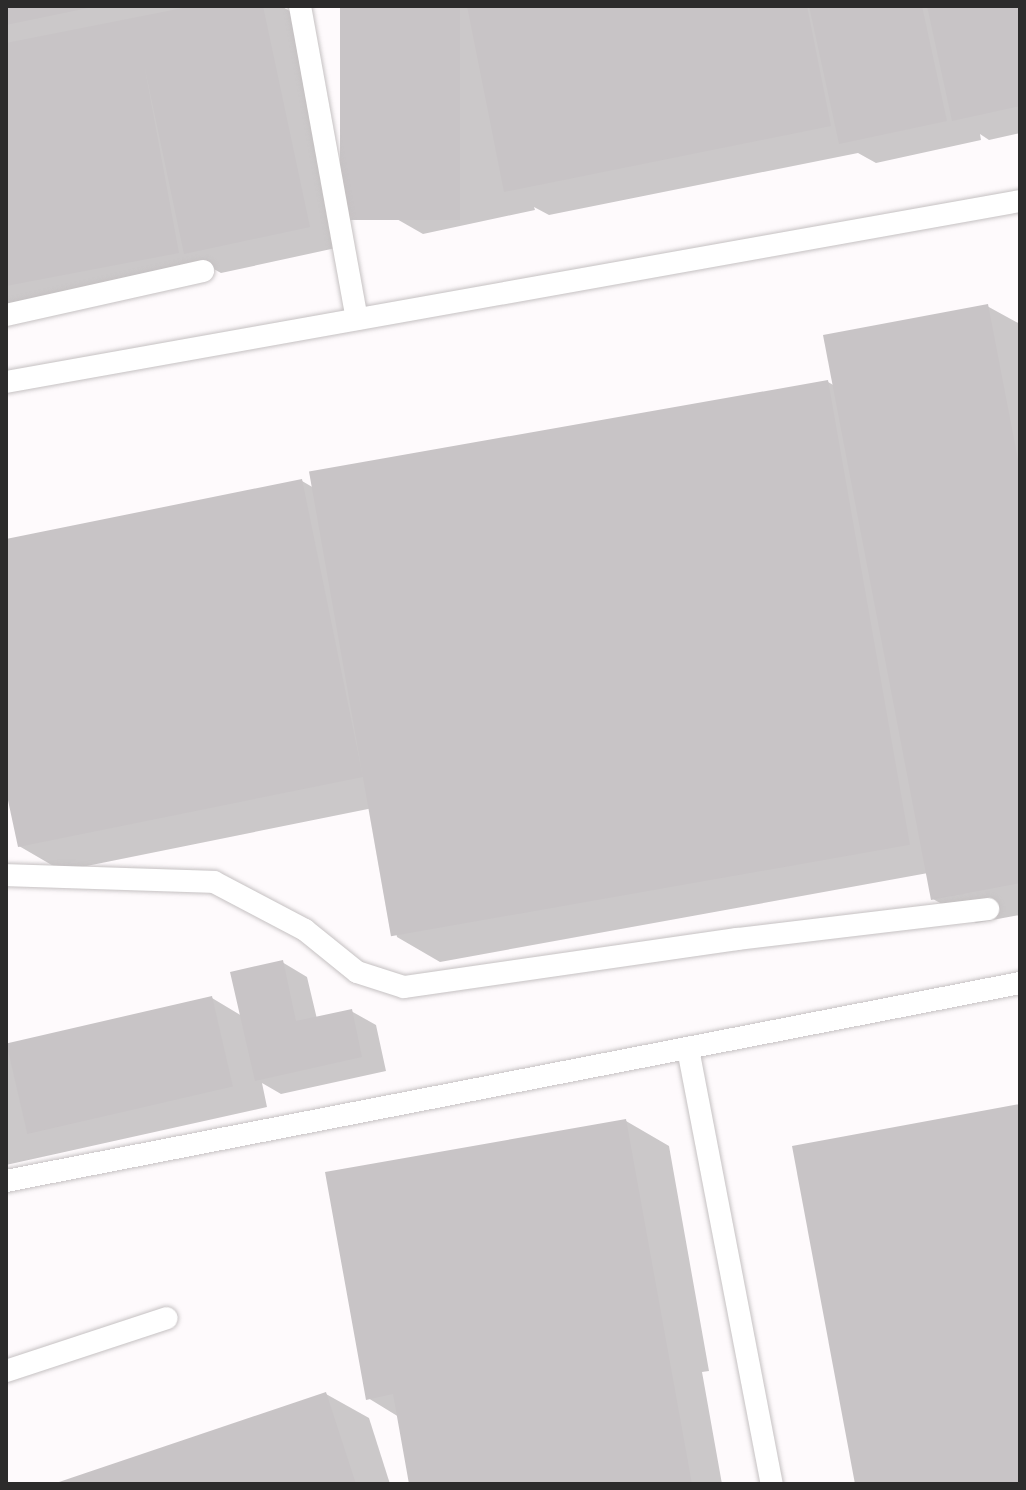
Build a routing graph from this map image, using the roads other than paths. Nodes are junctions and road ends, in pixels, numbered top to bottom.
1 (300, 6) edge
2 (1020, 201) edge
3 (203, 271) dead end
4 (6, 315) edge
5 (357, 319) junction
6 (6, 382) edge
7 (6, 875) edge
8 (988, 909) dead end
9 (1020, 983) edge
10 (688, 1049) junction
11 (6, 1181) edge
12 (167, 1318) dead end
13 (6, 1371) edge
14 (772, 1484) edge

1 - 5 lane
2 - 5 lane
3 - 4 lane
5 - 6 lane
7 - 8 lane
9 - 10 lane
10 - 11 lane
10 - 14 lane
12 - 13 lane

